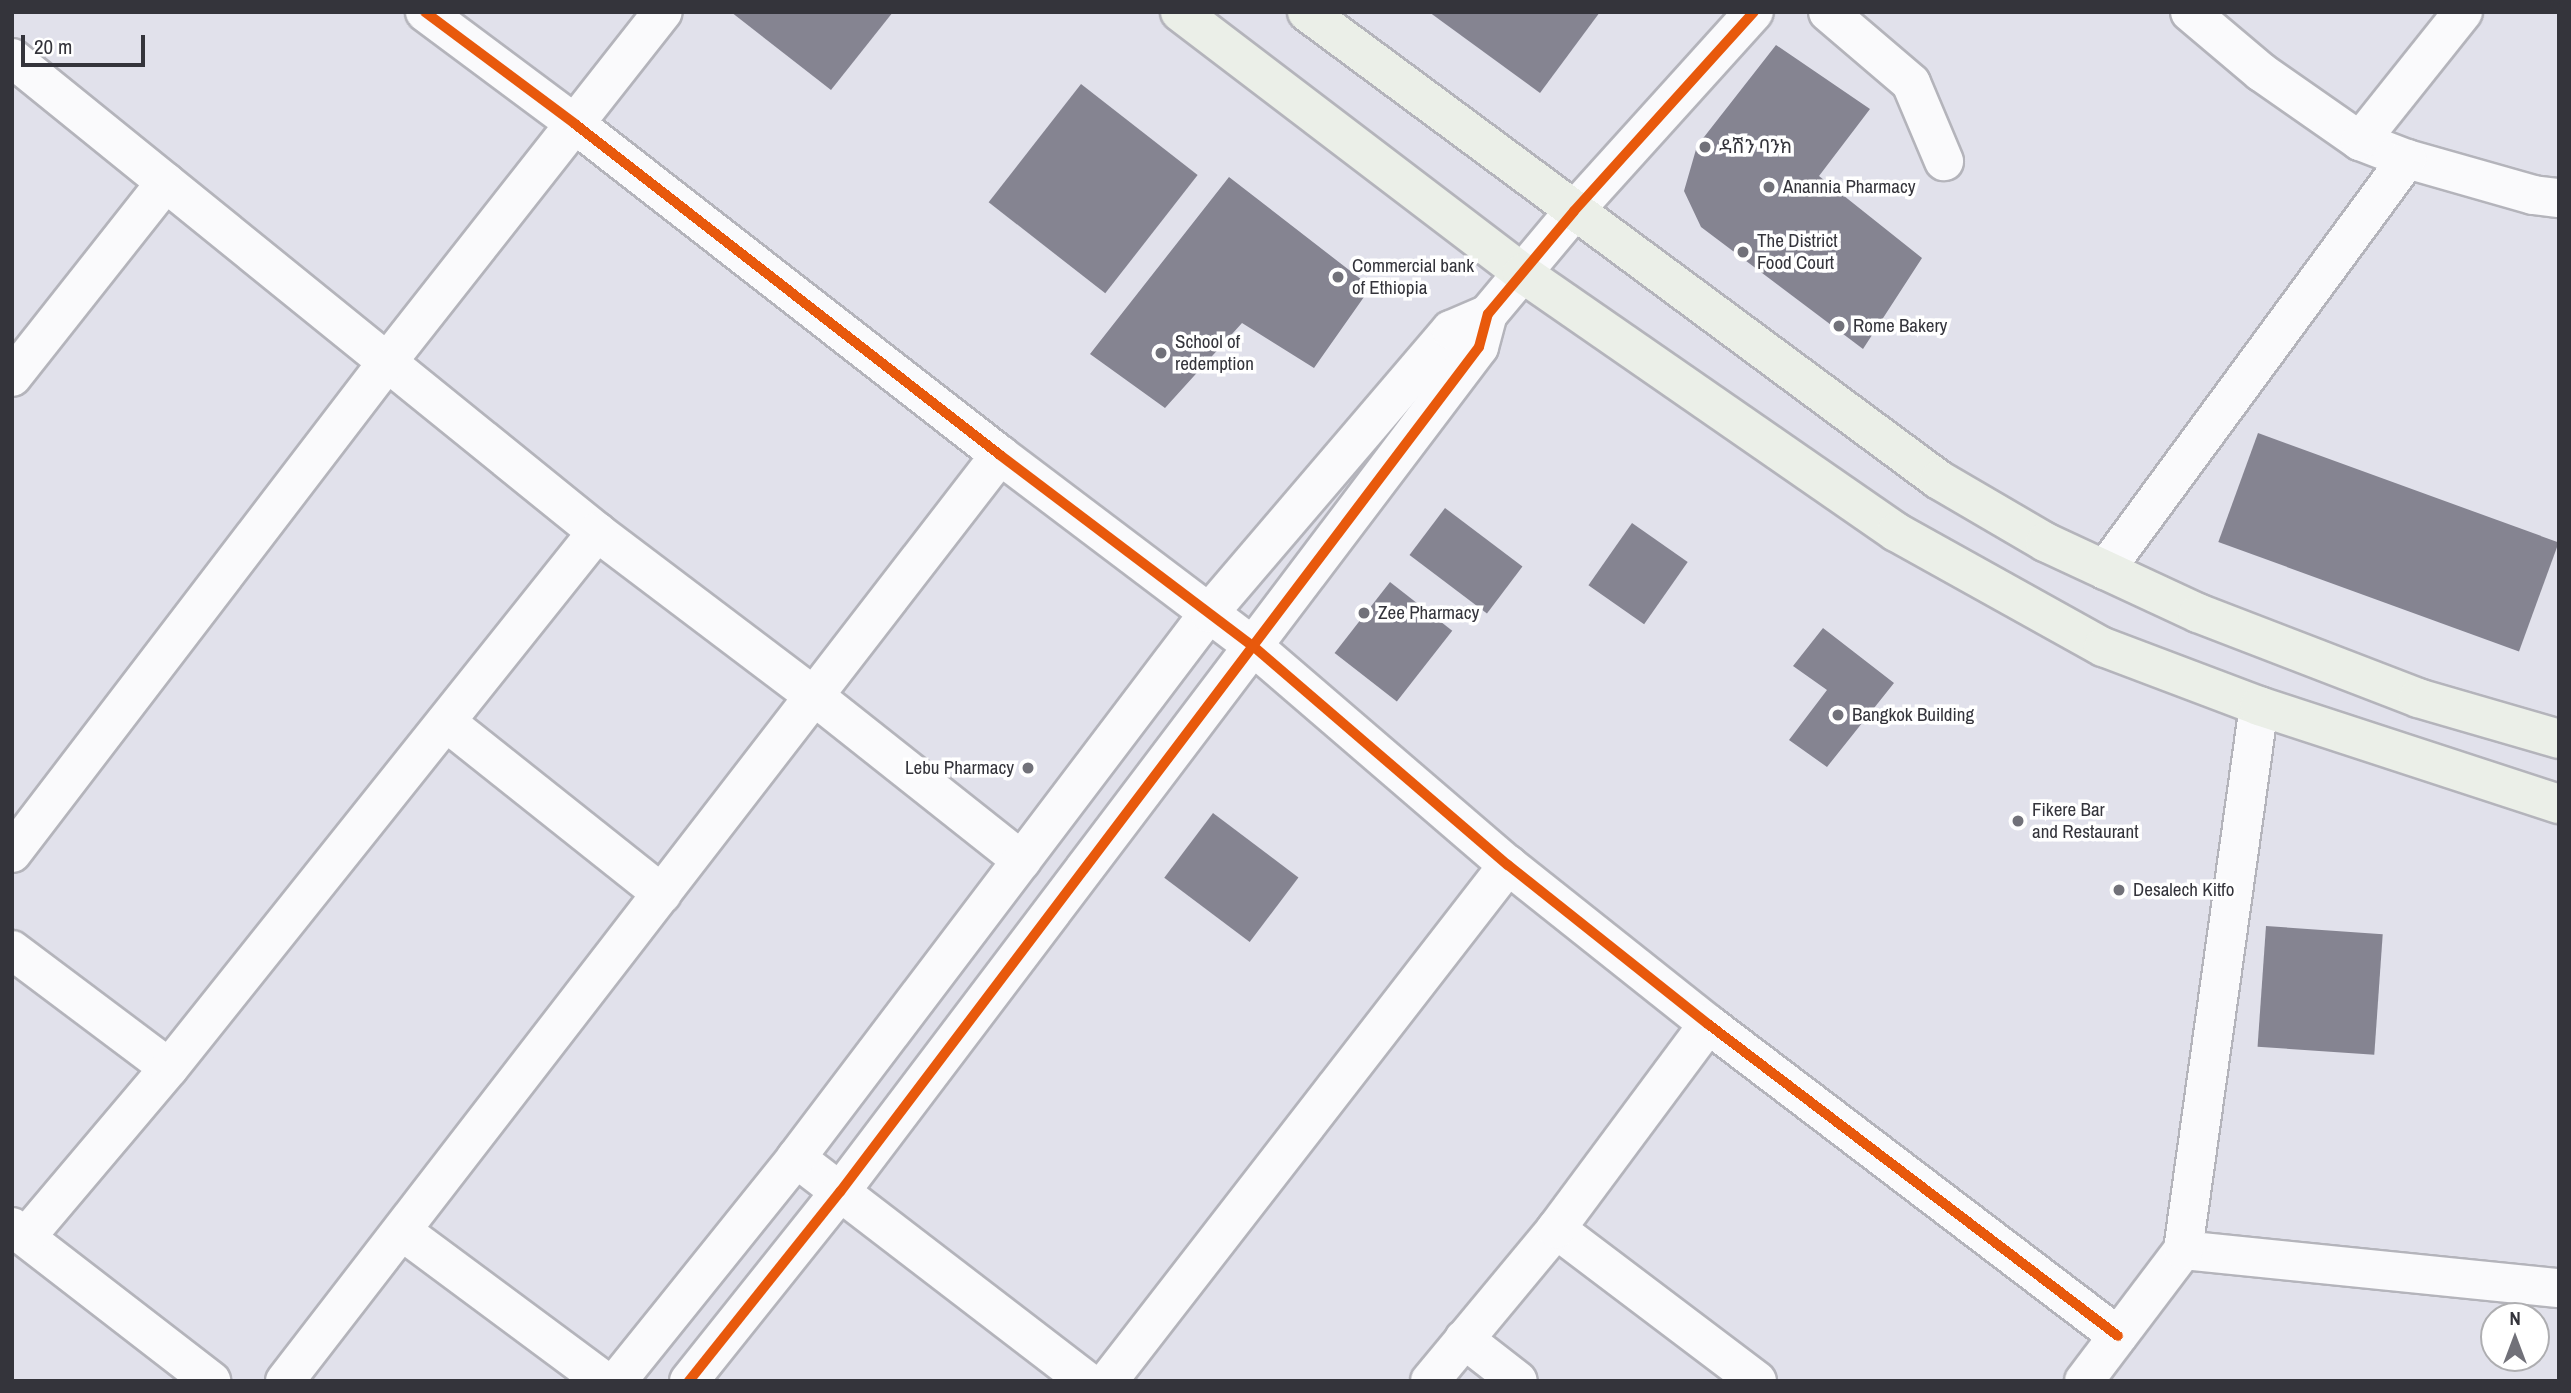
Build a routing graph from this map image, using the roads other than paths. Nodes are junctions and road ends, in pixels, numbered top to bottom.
1 (425, 12) edge
2 (663, 12) edge
3 (1180, 12) edge
4 (1307, 12) edge
5 (1754, 12) edge
6 (1828, 12) edge
7 (2190, 12) edge
8 (2463, 12) edge
9 (12, 58) edge
10 (575, 124) junction
11 (2360, 141) junction
12 (2407, 159) junction
13 (1944, 161) dead end
14 (166, 182) junction
15 (2559, 198) edge
16 (1574, 211) junction
17 (1522, 274) junction
18 (1488, 314) junction
19 (388, 361) junction
20 (12, 377) edge
21 (1000, 456) junction
22 (597, 532) junction
23 (2105, 570) junction
24 (1209, 613) junction
25 (1253, 646) junction
26 (814, 696) junction
27 (2259, 706) junction
28 (446, 722) junction
29 (2559, 739) edge
30 (2559, 804) edge
31 (12, 853) edge
32 (1022, 862) junction
33 (1508, 865) junction
34 (662, 894) junction
35 (12, 950) edge
36 (1708, 1024) junction
37 (169, 1068) junction
38 (796, 1158) junction
39 (840, 1192) junction
40 (1556, 1229) junction
41 (402, 1231) junction
42 (19, 1232) edge
43 (2183, 1250) junction
44 (2559, 1288) edge
45 (2118, 1336) junction
46 (1464, 1339) junction
47 (211, 1381) edge
48 (285, 1381) edge
49 (604, 1381) edge
50 (617, 1381) edge
51 (688, 1381) edge
52 (1087, 1381) edge
53 (1108, 1381) edge
54 (1430, 1381) edge
55 (1518, 1381) edge
56 (1757, 1381) edge
57 (2084, 1381) edge

1 - 10 street
2 - 10 street
3 - 17 main road
4 - 16 main road
5 - 16 street
6 - 13 street
7 - 11 street
8 - 11 street
9 - 14 street
10 - 19 street
10 - 21 street
11 - 12 street
12 - 15 street
12 - 23 street
14 - 19 street
14 - 20 street
16 - 17 street
16 - 23 main road
17 - 18 street
17 - 27 main road
18 - 24 street
18 - 25 street
19 - 22 street
19 - 31 street
21 - 24 street
21 - 26 street
22 - 26 street
22 - 28 street
23 - 29 main road
24 - 25 street
24 - 32 street
25 - 33 street
25 - 39 street
26 - 32 street
26 - 34 street
27 - 30 main road
27 - 43 street
28 - 34 street
28 - 37 street
32 - 38 street
33 - 36 street
33 - 53 street
34 - 41 street
35 - 37 street
36 - 40 street
36 - 45 street
37 - 42 street
38 - 39 street
38 - 50 street
39 - 51 street
39 - 52 street
40 - 46 street
40 - 56 street
41 - 48 street
41 - 49 street
42 - 47 street
43 - 44 street
43 - 45 street
45 - 57 street
46 - 54 street
46 - 55 street

